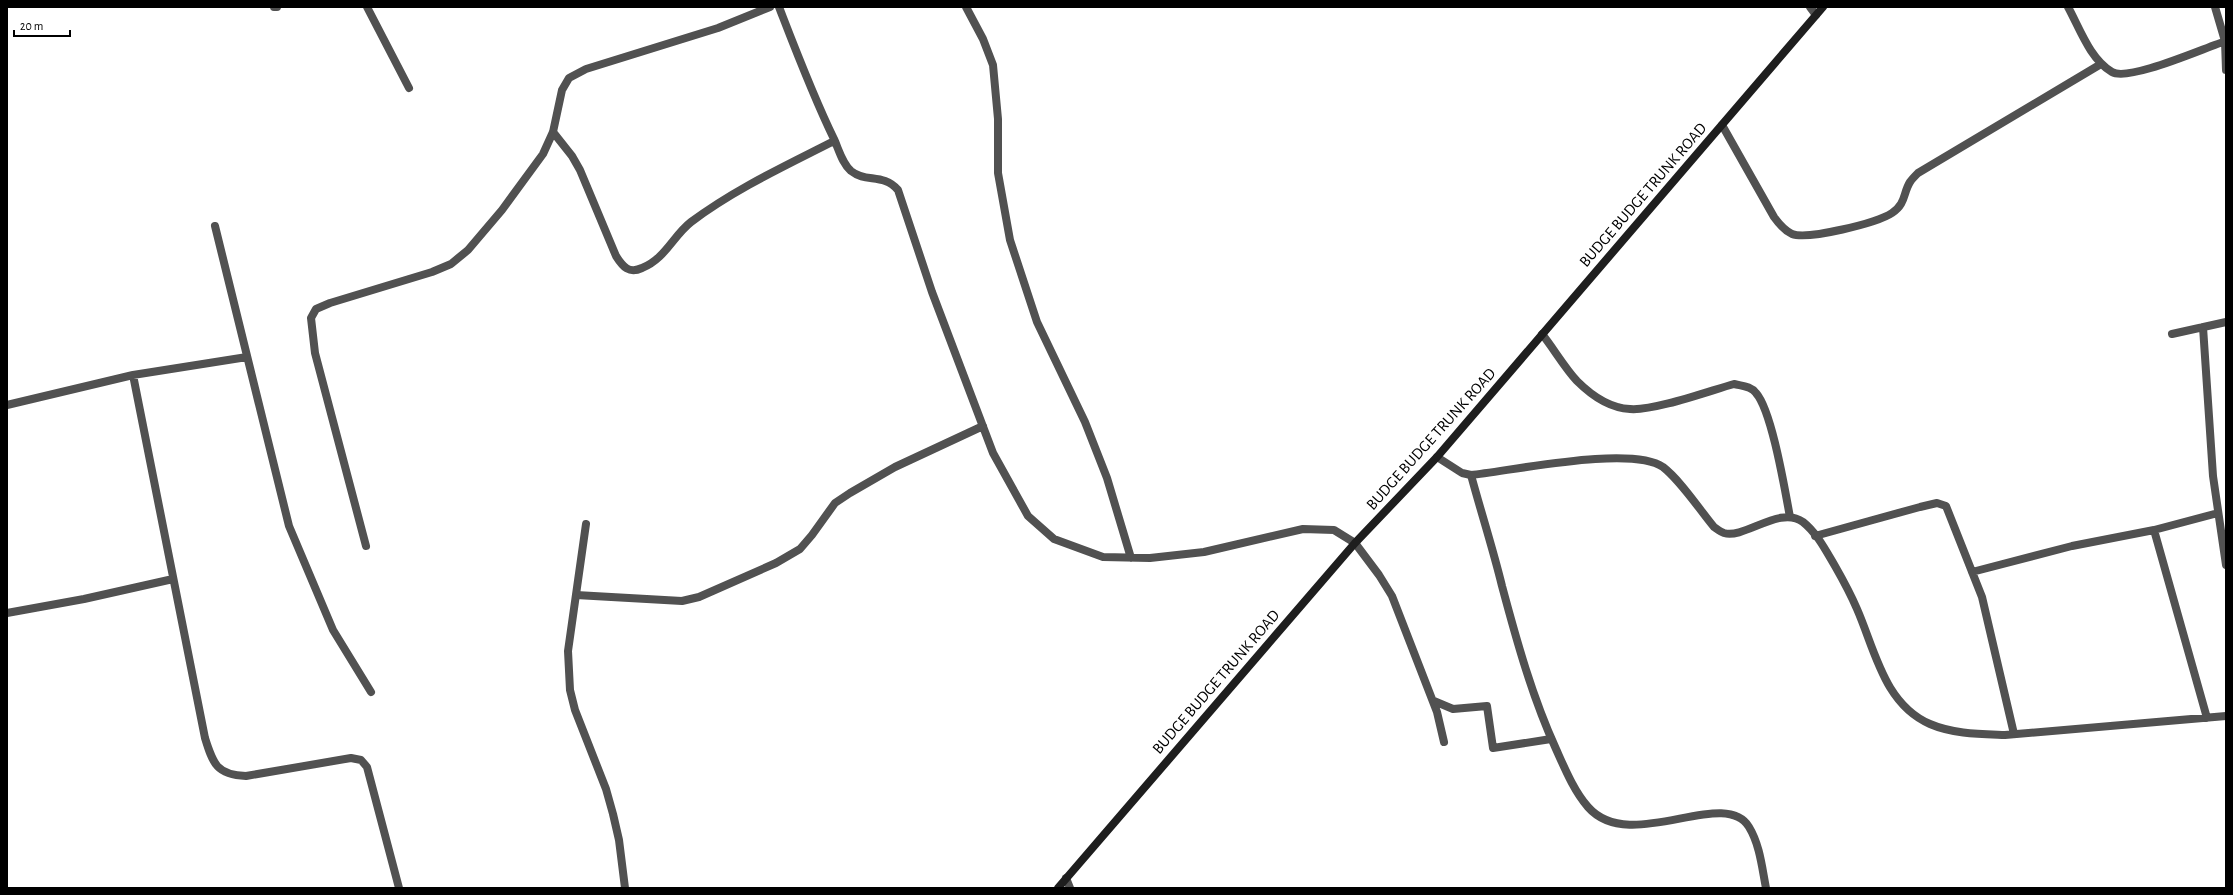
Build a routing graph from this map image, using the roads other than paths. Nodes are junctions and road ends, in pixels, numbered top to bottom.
1 (274, 7) edge
2 (277, 7) edge
3 (367, 7) edge
4 (770, 7) edge
5 (779, 7) edge
6 (966, 7) edge
7 (1810, 7) edge
8 (1822, 7) edge
9 (2068, 7) edge
10 (2215, 7) edge
11 (1816, 15) junction
12 (2225, 41) edge
13 (2101, 64) junction
14 (2226, 70) edge
15 (409, 88) dead end
16 (1722, 125) junction
17 (552, 132) junction
18 (834, 141) junction
19 (215, 226) dead end
20 (2226, 322) edge
21 (2203, 327) junction
22 (1542, 334) junction
23 (2172, 334) dead end
24 (247, 357) junction
25 (133, 375) junction
26 (7, 405) edge
27 (983, 426) junction
28 (1437, 457) junction
29 (1471, 475) junction
30 (2218, 513) junction
31 (1790, 517) junction
32 (586, 524) dead end
33 (2154, 530) junction
34 (1815, 536) junction
35 (1355, 543) junction
36 (366, 546) dead end
37 (1131, 558) junction
38 (2226, 565) edge
39 (1972, 572) junction
40 (173, 580) junction
41 (576, 595) junction
42 (7, 613) edge
43 (371, 692) dead end
44 (1434, 701) junction
45 (2226, 716) edge
46 (2206, 718) junction
47 (2014, 734) junction
48 (1551, 739) junction
49 (1444, 742) dead end
50 (1066, 878) junction
51 (399, 888) edge
52 (625, 888) edge
53 (1058, 888) edge
54 (1070, 888) edge
55 (1766, 888) edge

1 - 2 street
3 - 15 street
4 - 17 street
5 - 18 street
6 - 37 street
7 - 11 street
8 - 11 main road, BUDGE BUDGE TRUNK ROAD
9 - 13 street
10 - 12 street
11 - 16 main road, BUDGE BUDGE TRUNK ROAD
12 - 13 street
12 - 14 street
13 - 16 street
16 - 22 main road, BUDGE BUDGE TRUNK ROAD
17 - 18 street
17 - 36 street
18 - 27 street
19 - 24 street
20 - 21 street
21 - 23 street
21 - 30 street
22 - 28 main road, BUDGE BUDGE TRUNK ROAD
22 - 31 street
24 - 25 street
24 - 43 street
25 - 26 street
25 - 40 street
27 - 37 street
27 - 41 street
28 - 29 street
28 - 35 main road, BUDGE BUDGE TRUNK ROAD
29 - 31 street
29 - 48 street
30 - 33 street
30 - 38 street
31 - 34 street
32 - 41 street
33 - 39 street
33 - 46 street
34 - 39 street
34 - 47 street
35 - 37 street
35 - 44 street
35 - 50 main road, BUDGE BUDGE TRUNK ROAD
39 - 47 street
40 - 42 street
40 - 51 street
41 - 52 street
44 - 48 street
44 - 49 street
45 - 46 street
46 - 47 street
48 - 55 street
50 - 53 main road, BUDGE BUDGE TRUNK ROAD
50 - 54 street

